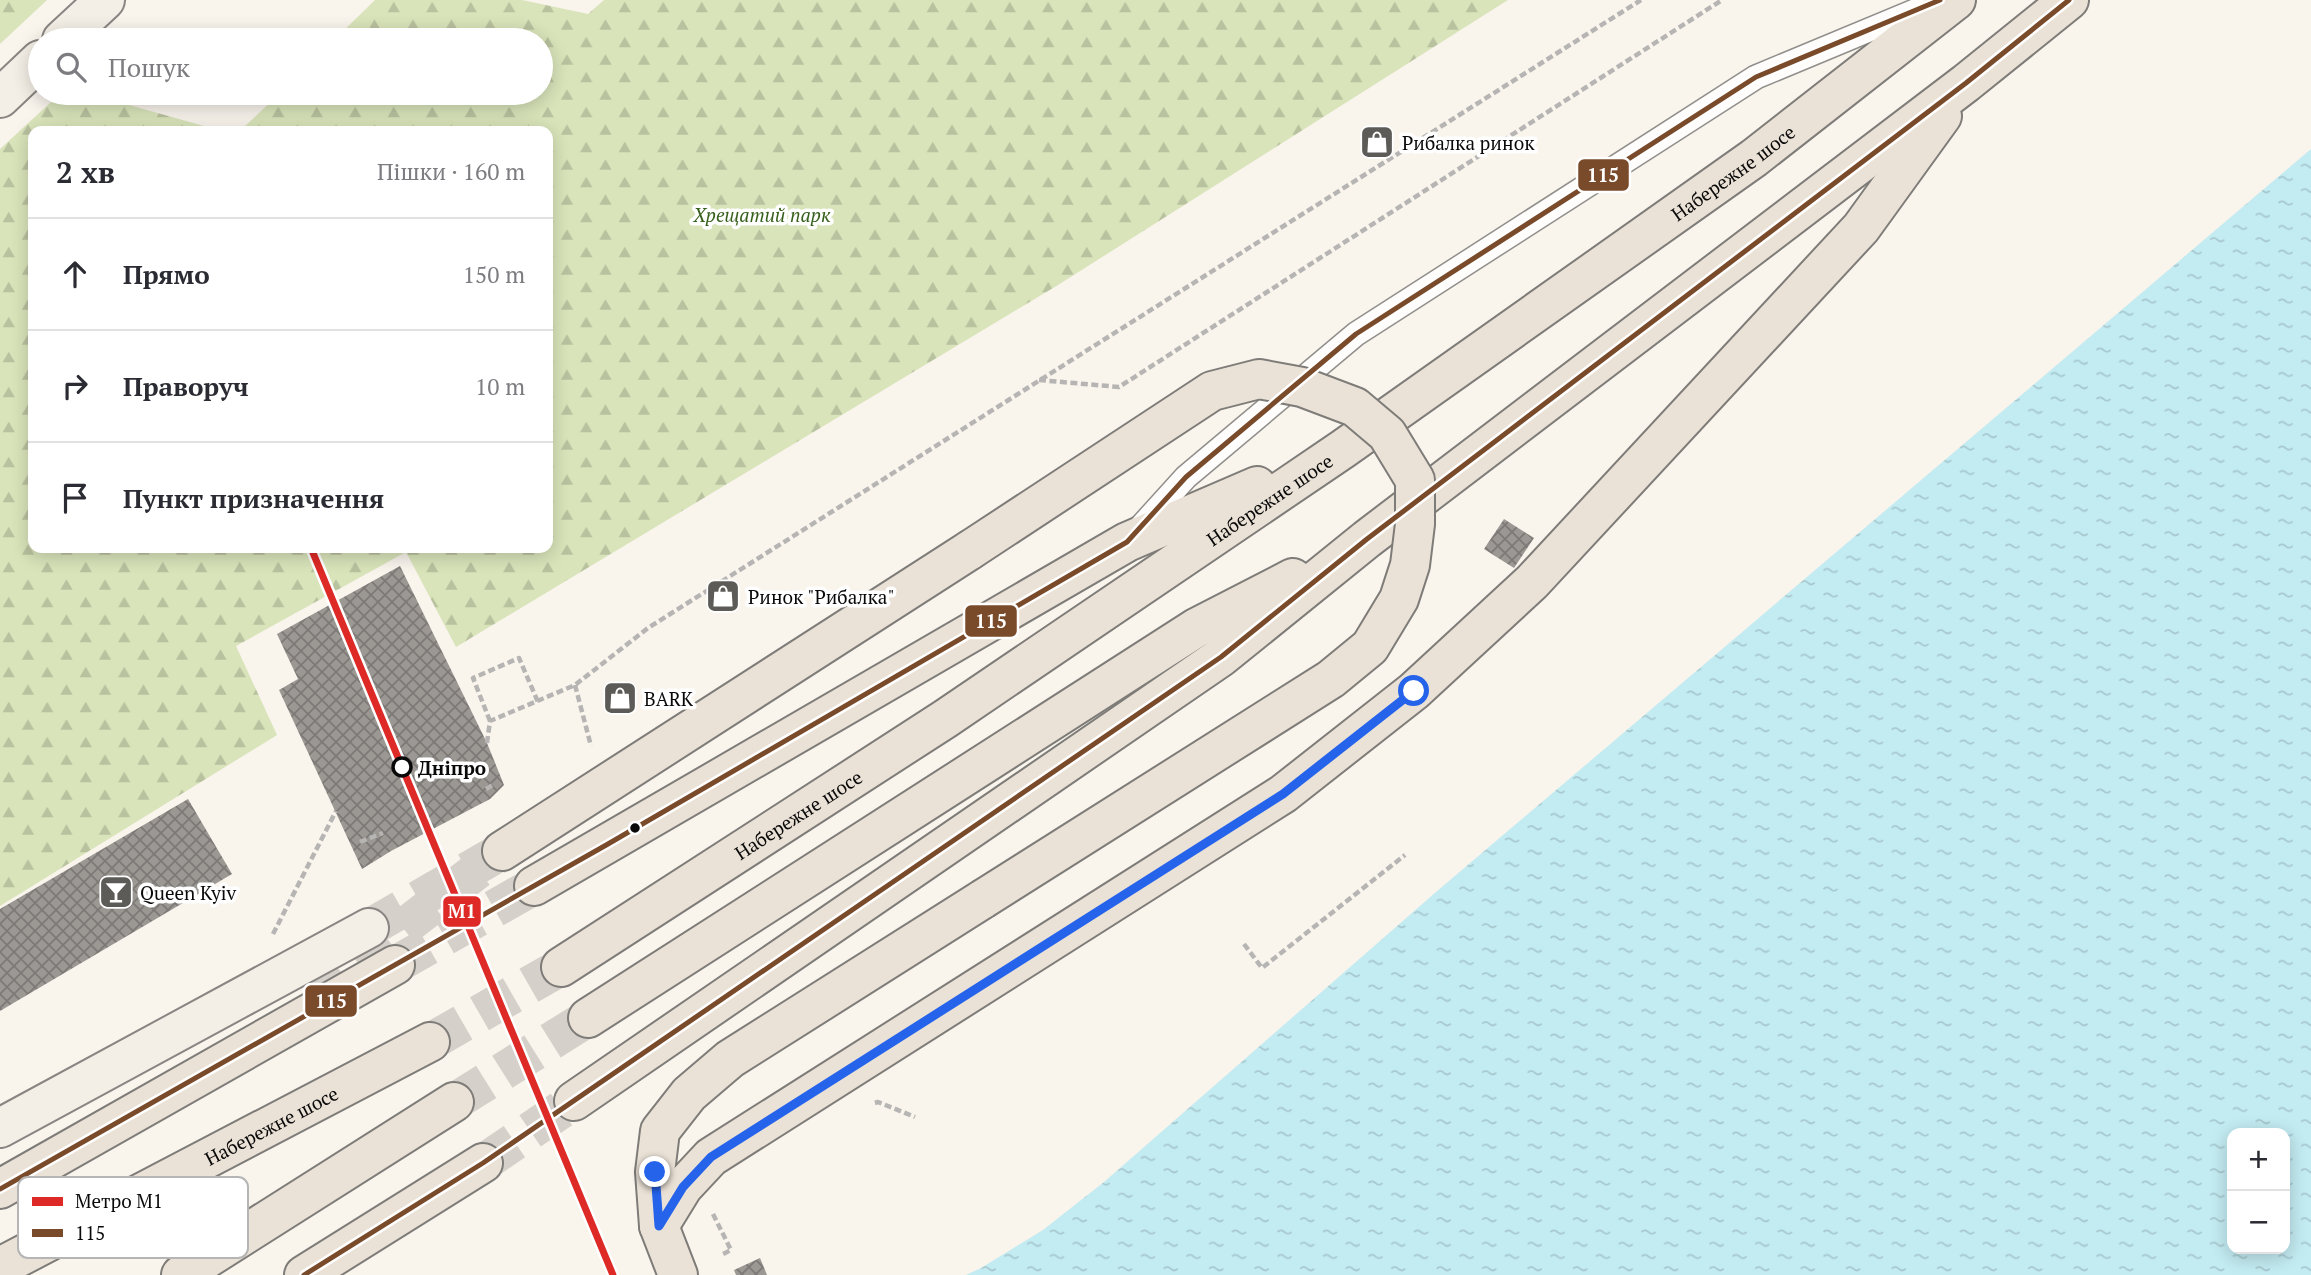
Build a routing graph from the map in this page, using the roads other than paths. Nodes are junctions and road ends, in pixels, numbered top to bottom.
1 (105, 0) edge
2 (1940, 0) edge
3 (1956, 0) edge
4 (2069, 0) edge
5 (75, 28) edge
6 (28, 71) edge
7 (1966, 83) junction
8 (0, 98) edge
9 (1343, 449) junction
10 (1367, 540) junction
11 (1127, 542) junction
12 (502, 851) dead end
13 (534, 886) tunnel mouth
14 (369, 928) tunnel mouth
15 (395, 965) tunnel mouth
16 (561, 967) tunnel mouth
17 (588, 1018) tunnel mouth
18 (430, 1042) tunnel mouth
19 (575, 1101) tunnel mouth
20 (454, 1102) tunnel mouth
21 (0, 1128) edge
22 (483, 1163) tunnel mouth
23 (21, 1177) edge
24 (173, 1177) edge
25 (18, 1179) edge
26 (0, 1189) edge
27 (659, 1226) junction
28 (248, 1233) edge
29 (19, 1258) edge
30 (208, 1258) edge
31 (0, 1268) edge
32 (181, 1275) edge
33 (304, 1275) edge
34 (678, 1275) edge

1 - 5 main road
2 - 11 lane
3 - 9 main road, Набережне шосе
4 - 7 main road
6 - 8 main road
7 - 10 main road
7 - 27 main road
9 - 11 main road
9 - 16 main road, Набережне шосе
10 - 17 main road
10 - 19 main road
11 - 13 main road
12 - 27 main road, bridge
14 - 21 main road
15 - 23 main road
18 - 24 main road, Набережне шосе
20 - 28 main road
22 - 33 main road
25 - 26 main road
27 - 34 main road
29 - 31 main road, Набережне шосе
30 - 32 main road

